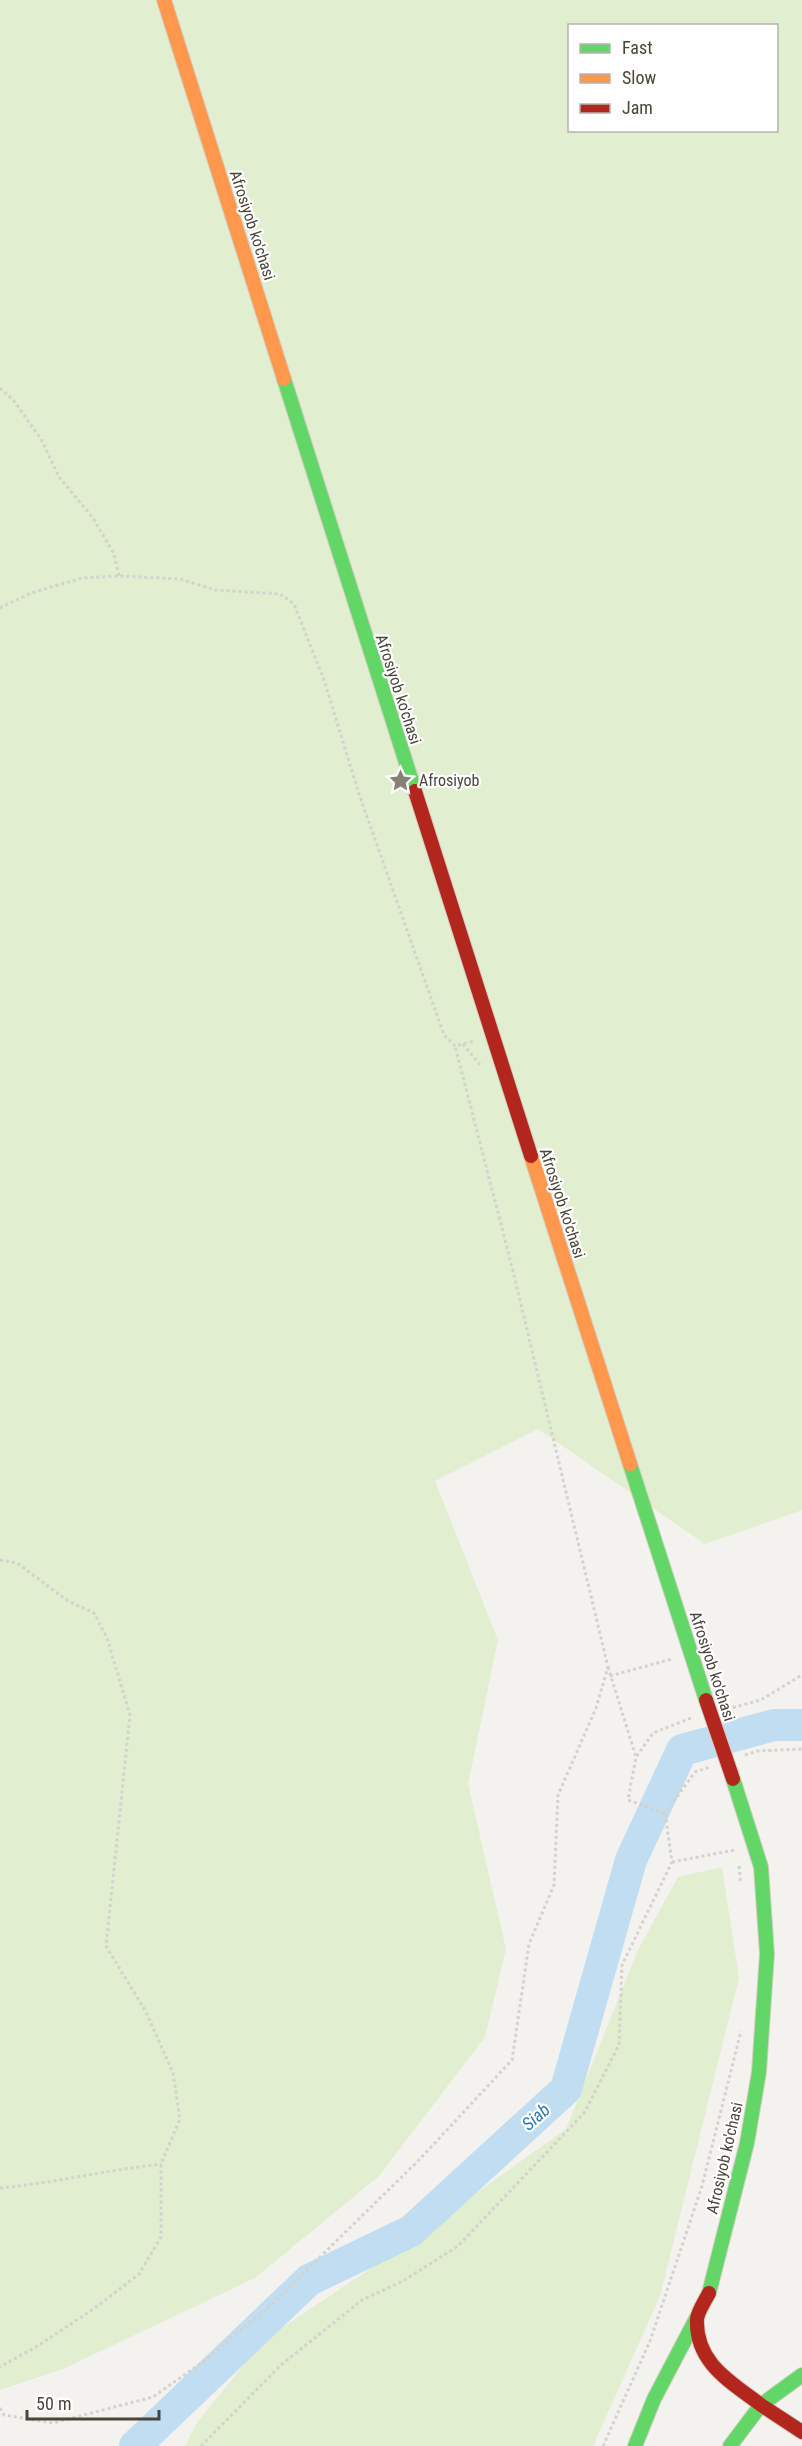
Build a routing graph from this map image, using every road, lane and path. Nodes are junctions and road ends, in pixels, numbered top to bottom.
1 (164, 0) edge
2 (0, 388) edge
3 (119, 576) junction
4 (0, 609) edge
5 (492, 1035) junction
6 (455, 1046) junction
7 (0, 1560) edge
8 (672, 1659) dead end
9 (608, 1667) junction
10 (610, 1676) junction
11 (802, 1749) edge
12 (636, 1757) dead end
13 (737, 1758) dead end
14 (716, 1765) dead end
15 (628, 1800) dead end
16 (664, 1812) junction
17 (737, 1850) dead end
18 (738, 1861) dead end
19 (672, 1862) junction
20 (743, 1895) dead end
21 (742, 2028) dead end
22 (161, 2164) junction
23 (0, 2188) edge
24 (697, 2317) junction
25 (0, 2367) edge
26 (802, 2376) edge
27 (762, 2405) junction
28 (0, 2408) edge
29 (802, 2433) edge
30 (201, 2446) edge
31 (603, 2446) edge
32 (635, 2446) edge
33 (730, 2446) edge
34 (793, 2446) edge

1 - 5 street, Afrosiyob ko'chasi
2 - 3 path
3 - 4 path
3 - 6 path
5 - 6 path
5 - 24 street, Afrosiyob ko'chasi, bridge
6 - 9 path
7 - 22 path
8 - 10 path
9 - 10 path
9 - 28 path
10 - 12 path
11 - 13 path
14 - 16 path
15 - 16 path
16 - 19 path
17 - 19 path
18 - 20 path
19 - 30 path
21 - 31 path
22 - 23 path
22 - 25 path
24 - 27 street
24 - 32 street, Afrosiyob ko'chasi
26 - 27 street
27 - 29 street
27 - 33 street
29 - 34 street

